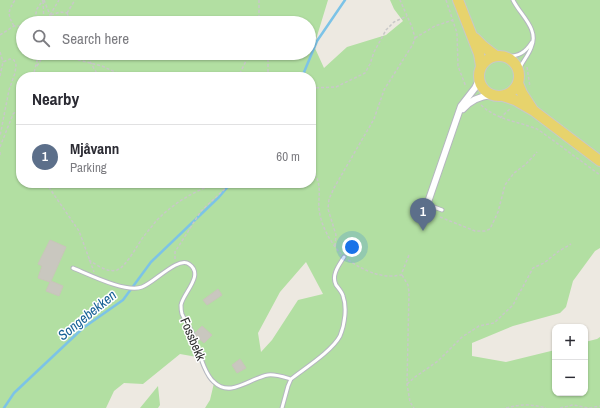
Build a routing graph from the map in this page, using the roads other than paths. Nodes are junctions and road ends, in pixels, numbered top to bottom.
1 (458, 0) edge
2 (513, 0) edge
3 (472, 35) junction
4 (532, 41) junction
5 (501, 56) junction
6 (481, 66) junction
7 (519, 70) junction
8 (479, 80) junction
9 (518, 83) junction
10 (491, 95) junction
11 (503, 96) junction
12 (460, 111) junction
13 (534, 111) junction
14 (600, 161) edge
15 (425, 204) joint
16 (442, 210) dead end
17 (344, 257) road end
18 (73, 268) dead end
19 (291, 379) junction
20 (282, 408) edge

1 - 3 main road
2 - 4 lane
3 - 5 main road
3 - 6 main road
4 - 5 lane
4 - 7 lane
5 - 6 main road
5 - 7 main road
6 - 8 main road
7 - 9 main road
8 - 10 main road
8 - 12 street
9 - 11 main road
9 - 13 main road
10 - 11 main road
10 - 12 street
11 - 13 main road
12 - 15 street
13 - 14 main road
15 - 16 lane
17 - 19 lane
18 - 19 lane, Fossbekk
19 - 20 lane

